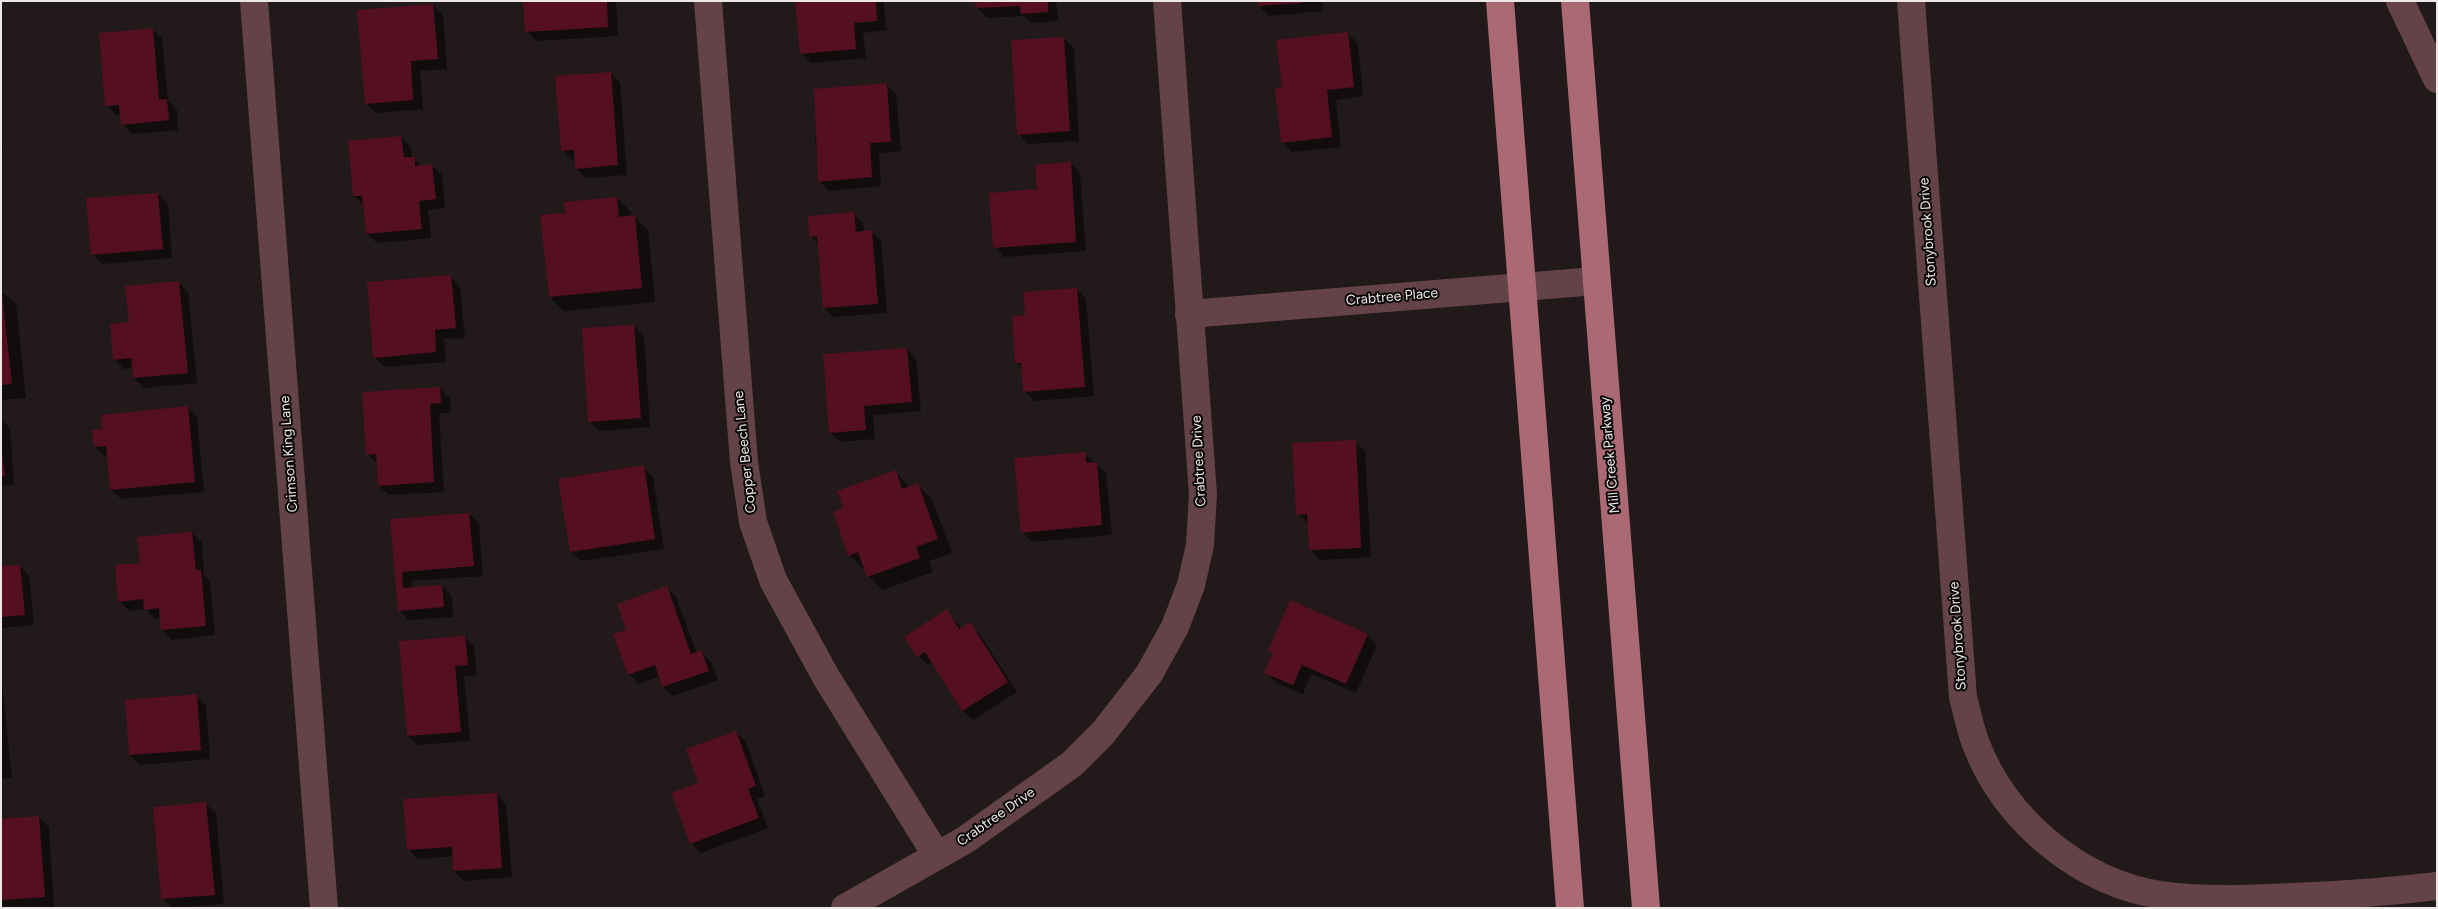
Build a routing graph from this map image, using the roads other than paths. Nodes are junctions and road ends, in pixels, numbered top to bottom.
1 (254, 1) edge
2 (708, 1) edge
3 (1167, 1) edge
4 (1500, 1) edge
5 (1574, 1) edge
6 (1911, 1) edge
7 (2400, 1) edge
8 (2437, 79) edge
9 (1596, 281) junction
10 (1522, 286) junction
11 (1189, 314) junction
12 (938, 856) junction
13 (2437, 886) edge
14 (2265, 903) edge
15 (324, 908) edge
16 (845, 908) edge
17 (1570, 908) edge
18 (1646, 908) edge

1 - 15 street, Crimson King Lane
2 - 12 street, Copper Beech Lane
3 - 11 street, Crabtree Drive
4 - 10 main road
5 - 9 main road, Mill Creek Parkway
6 - 14 street, Stonybrook Drive
7 - 8 street
9 - 10 street, Crabtree Place
9 - 18 main road, Mill Creek Parkway
10 - 11 street, Crabtree Place
10 - 17 main road
11 - 12 street, Crabtree Drive
12 - 16 street, Crabtree Drive
13 - 14 street, Stonybrook Drive

